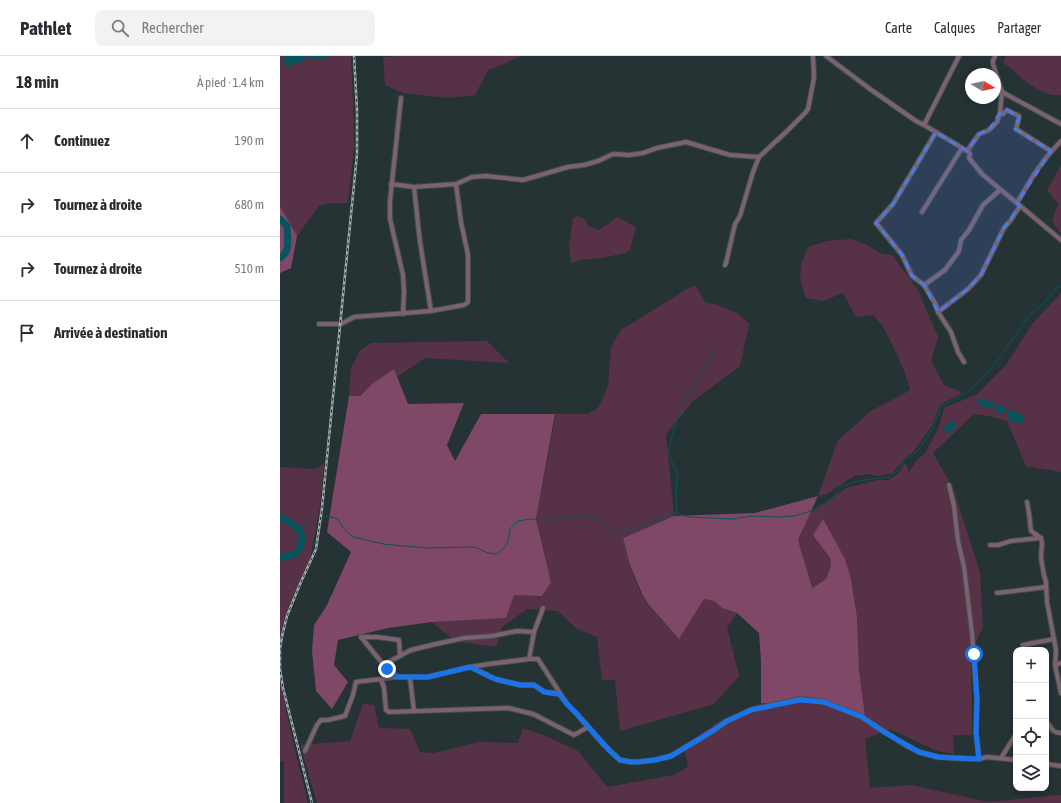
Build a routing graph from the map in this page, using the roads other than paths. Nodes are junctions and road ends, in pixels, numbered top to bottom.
1 (813, 56) edge
2 (826, 56) edge
3 (959, 56) edge
4 (995, 56) edge
5 (1002, 92) junction
6 (401, 98) dead end
7 (1000, 113) junction
8 (924, 124) junction
9 (1061, 124) edge
10 (936, 132) junction
11 (1061, 141) edge
12 (962, 148) junction
13 (967, 151) junction
14 (1051, 151) junction
15 (759, 157) junction
16 (391, 184) junction
17 (456, 184) junction
18 (414, 186) junction
19 (1000, 190) junction
20 (1018, 204) junction
21 (922, 212) dead end
22 (1061, 240) edge
23 (725, 265) dead end
24 (924, 285) junction
25 (431, 311) junction
26 (938, 312) junction
27 (403, 314) junction
28 (319, 324) dead end
29 (964, 362) dead end
30 (949, 485) dead end
31 (1027, 502) dead end
32 (1041, 538) junction
33 (990, 545) dead end
34 (1046, 587) junction
35 (996, 593) dead end
36 (543, 608) dead end
37 (534, 632) junction
38 (1054, 639) junction
39 (1023, 647) edge
40 (400, 656) junction
41 (529, 659) junction
42 (1061, 663) edge
43 (383, 665) junction
44 (1055, 665) junction
45 (470, 667) junction
46 (398, 677) junction
47 (410, 678) junction
48 (381, 679) junction
49 (1061, 693) edge
50 (559, 694) junction
51 (414, 711) junction
52 (1049, 724) edge
53 (588, 727) junction
54 (1061, 733) edge
55 (1013, 739) edge
56 (304, 751) dead end
57 (1001, 758) junction
58 (979, 759) junction
59 (1013, 760) edge
60 (1049, 764) edge
61 (1061, 766) edge

1 - 15 street
2 - 8 street
3 - 8 street
4 - 5 street
5 - 7 street
5 - 9 street
6 - 16 street
7 - 13 street
7 - 14 street
8 - 10 street
10 - 12 street
10 - 24 street
11 - 14 street
12 - 13 street
12 - 21 street
13 - 19 street
14 - 20 street
15 - 17 street
15 - 23 street
16 - 18 street
16 - 27 street
17 - 18 street
17 - 25 street
18 - 25 street
19 - 20 street
19 - 24 street
20 - 22 street
20 - 26 street
24 - 26 street
25 - 27 street
26 - 29 street
27 - 28 street
30 - 58 street
31 - 32 street
32 - 33 street
32 - 34 street
34 - 35 street
34 - 38 street
36 - 37 street
37 - 40 street
37 - 41 street
38 - 39 street
38 - 44 street
40 - 43 street
40 - 43 street
41 - 45 street
41 - 50 street
42 - 44 street
43 - 46 street
44 - 49 street
45 - 47 street
45 - 50 street
46 - 47 street
46 - 48 street
47 - 51 street
48 - 51 street
48 - 56 street
50 - 53 street
51 - 53 street
52 - 54 street
53 - 58 street
55 - 57 street
57 - 58 street
57 - 59 street
60 - 61 street

